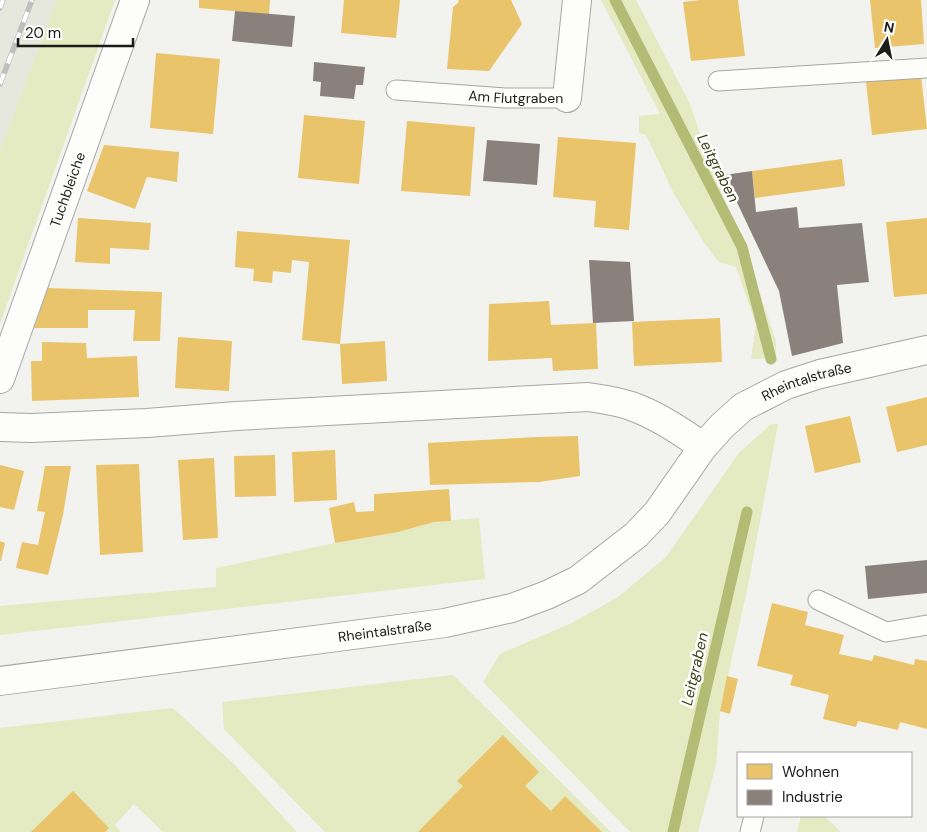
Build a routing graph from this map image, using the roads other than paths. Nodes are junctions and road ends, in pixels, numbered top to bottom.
1 (134, 0) edge
2 (577, 0) edge
3 (927, 68) edge
4 (718, 82) dead end
5 (396, 90) dead end
6 (567, 98) joint
7 (927, 350) edge
8 (0, 379) edge
9 (0, 427) edge
10 (703, 447) junction
11 (818, 600) dead end
12 (927, 626) edge
13 (0, 681) edge
14 (754, 817) edge
15 (750, 832) edge

1 - 8 street, Tuchbleiche
2 - 6 street, Am Flutgraben
3 - 4 lane
5 - 6 lane, Am Flutgraben
7 - 10 street, Rheintalstraße
9 - 10 street
10 - 13 street, Rheintalstraße
11 - 12 lane
14 - 15 lane

